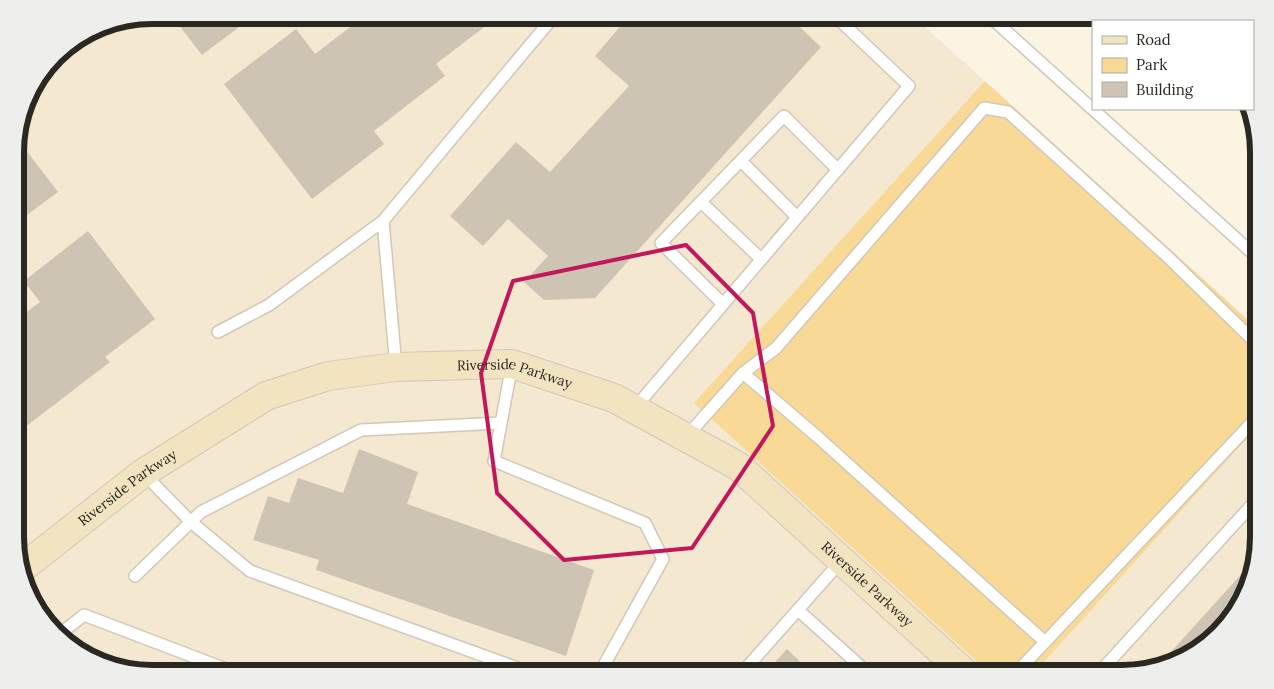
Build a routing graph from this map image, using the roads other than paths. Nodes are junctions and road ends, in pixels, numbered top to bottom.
1 (548, 24) edge
2 (844, 24) edge
3 (998, 24) edge
4 (1092, 109) edge
5 (1094, 110) edge
6 (741, 161) junction
7 (838, 170) junction
8 (701, 202) junction
9 (797, 217) junction
10 (383, 222) junction
11 (1250, 251) edge
12 (761, 259) junction
13 (723, 304) junction
14 (218, 332) dead end
15 (1250, 337) edge
16 (512, 364) junction
17 (396, 367) junction
18 (743, 373) junction
19 (634, 409) junction
20 (501, 422) junction
21 (1250, 424) edge
22 (686, 437) junction
23 (143, 473) junction
24 (1250, 507) edge
25 (190, 522) junction
26 (842, 560) junction
27 (27, 565) edge
28 (135, 576) dead end
29 (798, 610) junction
30 (64, 630) edge
31 (1044, 641) junction
32 (215, 665) edge
33 (509, 665) edge
34 (604, 665) edge
35 (749, 665) edge
36 (859, 665) edge
37 (956, 665) edge
38 (1023, 665) edge
39 (1106, 665) edge

1 - 10 lane
2 - 7 lane
3 - 4 lane
5 - 11 lane
6 - 7 lane
6 - 8 lane
6 - 9 lane
7 - 9 lane
8 - 12 lane
8 - 13 lane
9 - 12 lane
10 - 14 lane
10 - 17 lane
12 - 13 lane
13 - 19 lane
15 - 18 lane
16 - 17 street, Riverside Parkway
16 - 19 street, Riverside Parkway
16 - 20 lane
17 - 23 street, Riverside Parkway
18 - 22 lane
18 - 31 lane
19 - 22 street, Riverside Parkway
20 - 25 lane
20 - 34 lane
21 - 31 lane
22 - 26 street, Riverside Parkway
23 - 25 lane
23 - 27 street, Riverside Parkway
24 - 39 lane
25 - 28 lane
25 - 33 lane
26 - 29 lane
26 - 37 street, Riverside Parkway
29 - 35 lane
29 - 36 lane
30 - 32 lane
31 - 38 lane

